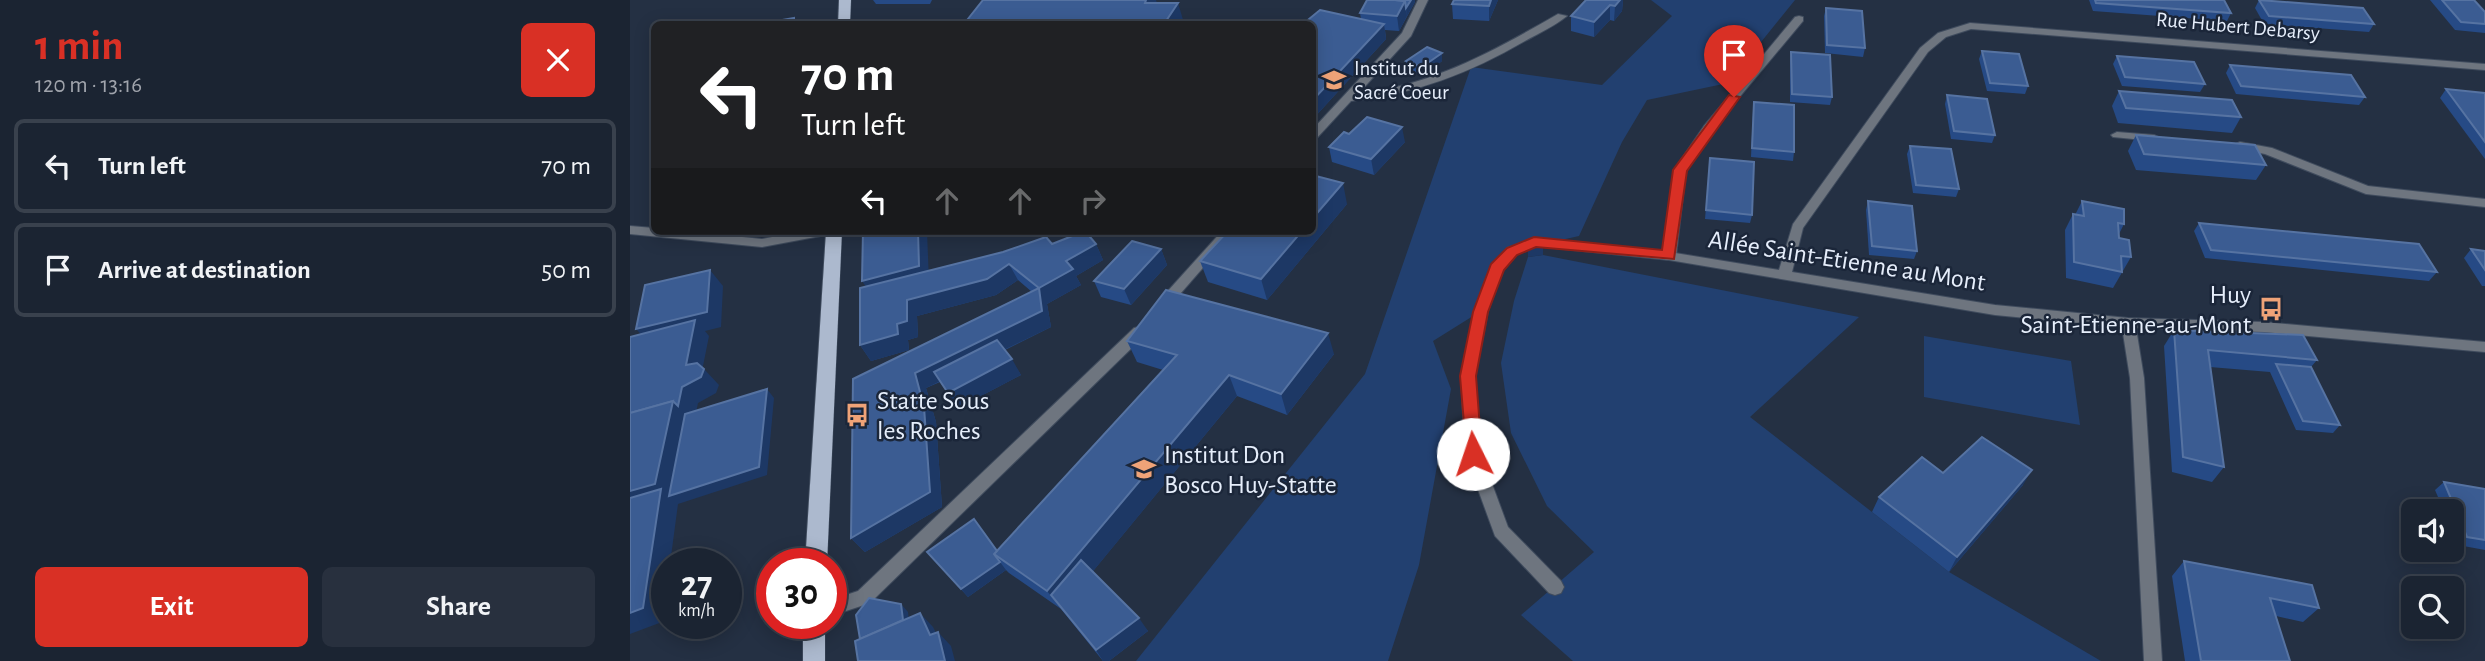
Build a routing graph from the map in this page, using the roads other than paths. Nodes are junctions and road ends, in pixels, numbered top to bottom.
1 (845, 0) edge
2 (1423, 0) edge
3 (1562, 16) dead end
4 (1800, 19) dead end
5 (844, 21) edge
6 (2485, 67) edge
7 (1349, 98) junction
8 (1316, 133) edge
9 (2117, 135) dead end
10 (2168, 139) edge
11 (2231, 145) edge
12 (2485, 203) edge
13 (630, 230) edge
14 (651, 232) edge
15 (681, 235) edge
16 (805, 235) edge
17 (834, 235) edge
18 (1225, 235) edge
19 (1669, 256) junction
20 (1785, 274) junction
21 (2128, 323) junction
22 (2485, 347) edge
23 (817, 548) edge
24 (1555, 587) dead end
25 (847, 603) edge
26 (814, 639) edge
27 (814, 661) edge
28 (2153, 661) edge

1 - 5 main road
2 - 7 street
3 - 7 street
4 - 19 street
6 - 20 street, Rue Hubert Debarsy
7 - 8 street
9 - 10 street
11 - 12 street
13 - 14 street
15 - 16 street
17 - 23 main road
18 - 25 street
19 - 20 street, Allée Saint-Etienne au Mont
19 - 24 street, Allée Saint-Etienne au Mont
20 - 21 street, Allée Saint-Etienne au Mont
21 - 22 street, Allée Saint-Etienne au Mont
21 - 28 street
26 - 27 main road

